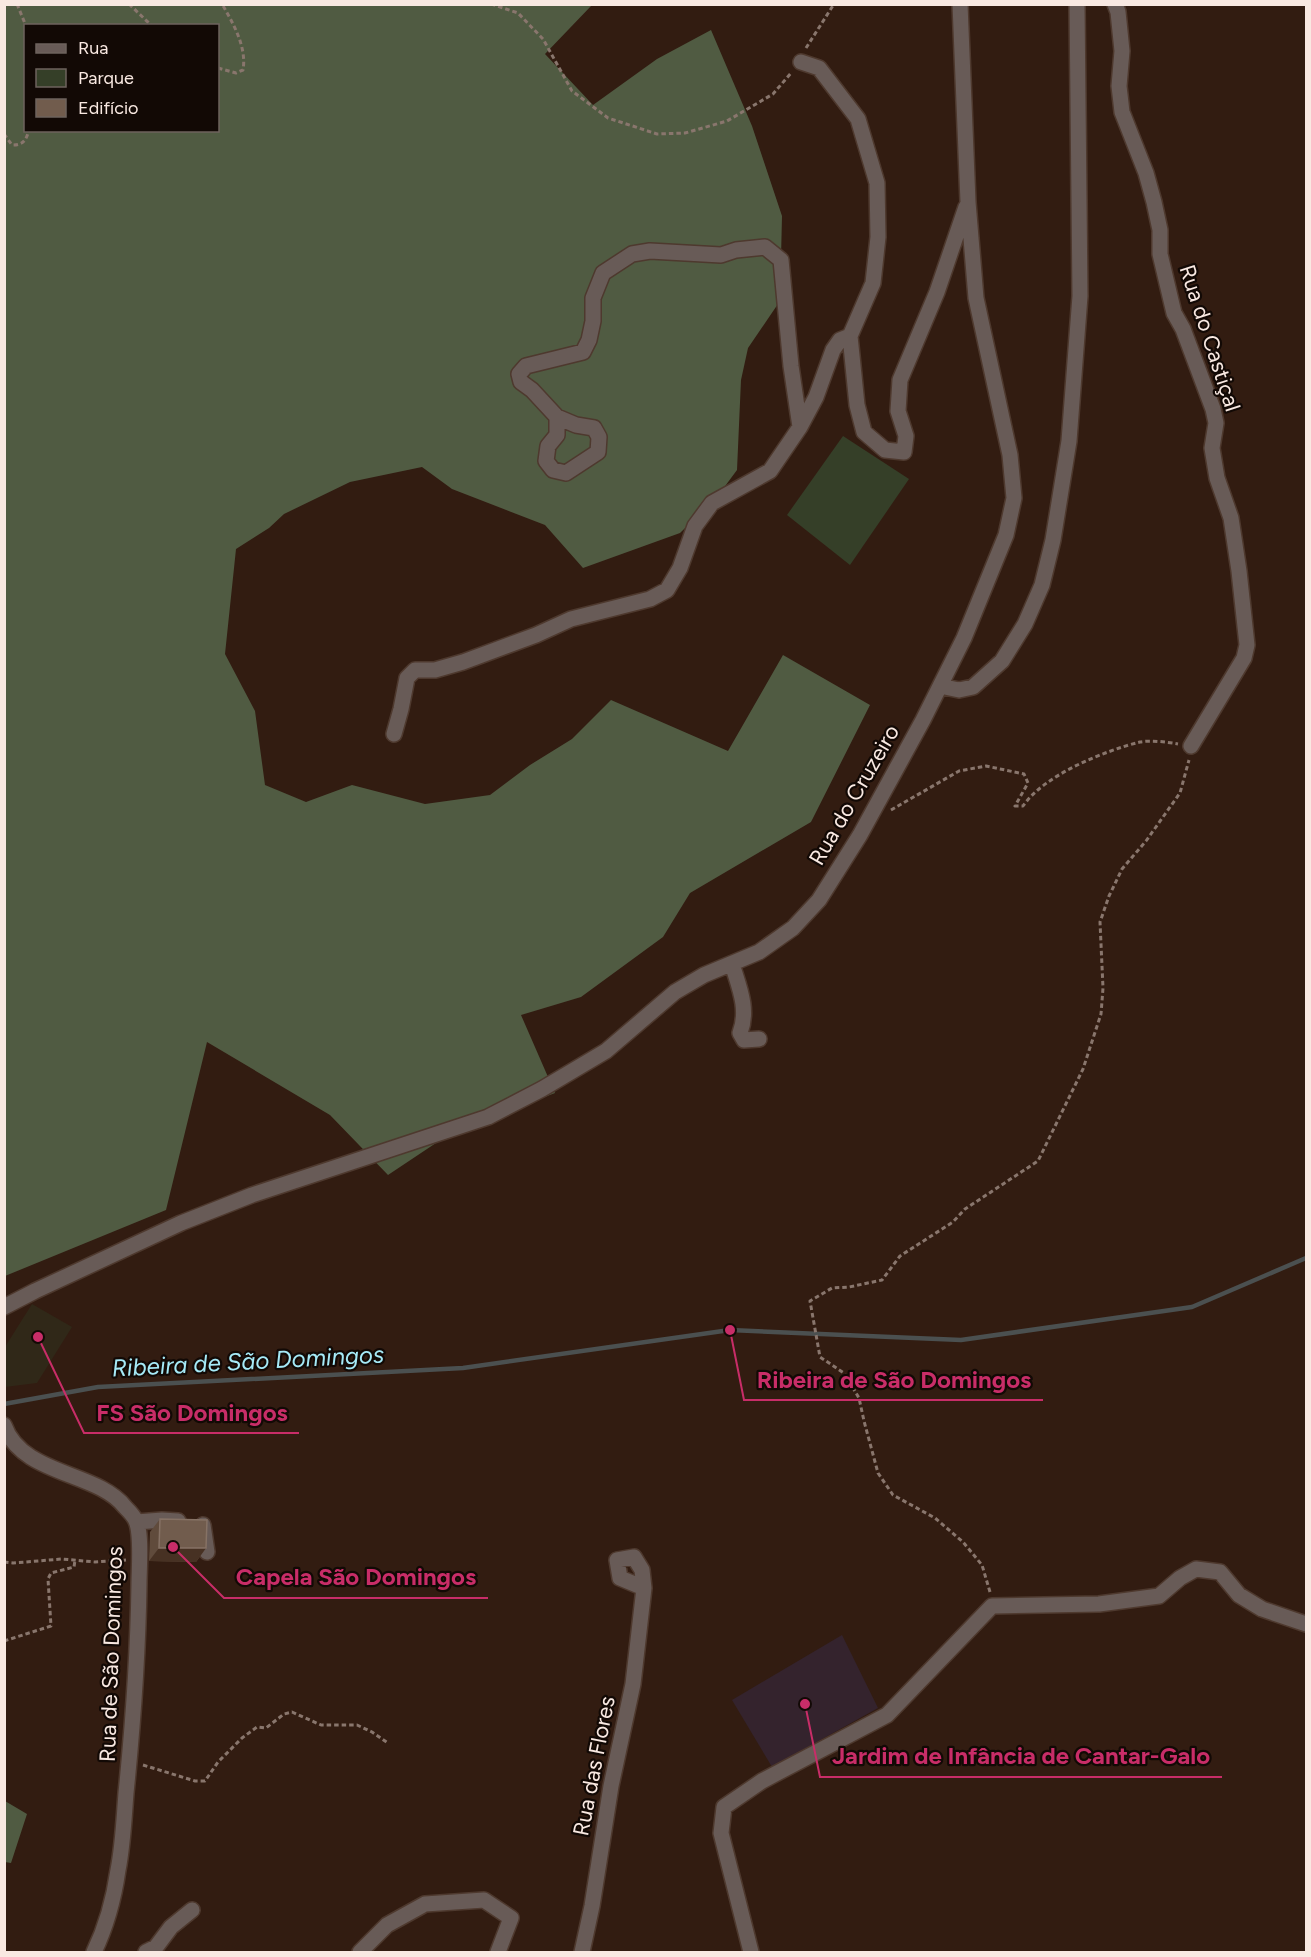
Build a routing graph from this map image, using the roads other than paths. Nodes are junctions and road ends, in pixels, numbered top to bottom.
1 (960, 4) edge
2 (1077, 4) edge
3 (1115, 4) edge
4 (801, 62) road end
5 (968, 202) junction
6 (850, 336) junction
7 (557, 417) dead end
8 (800, 427) junction
9 (940, 686) junction
10 (393, 734) dead end
11 (1191, 751) road end
12 (732, 964) junction
13 (759, 1039) dead end
14 (4, 1307) edge
15 (7, 1430) edge
16 (137, 1522) junction
17 (207, 1552) edge
18 (644, 1588) dead end
19 (1306, 1624) edge
20 (192, 1910) dead end
21 (94, 1953) edge
22 (146, 1953) edge
23 (360, 1953) edge
24 (498, 1953) edge
25 (582, 1953) edge
26 (751, 1953) edge

1 - 5 street, Rua do Cruzeiro
2 - 9 street
3 - 11 street, Rua do Castiçal
4 - 6 street
5 - 6 street
5 - 9 street, Rua do Cruzeiro
6 - 8 street
7 - 8 street
8 - 10 street
9 - 12 street, Rua do Cruzeiro
12 - 13 street
12 - 14 street, Rua do Cruzeiro
15 - 16 street, Rua de São Domingos
16 - 17 street
16 - 21 street, Rua de São Domingos
18 - 25 street, Rua das Flores
19 - 26 street
20 - 22 street
23 - 24 street

